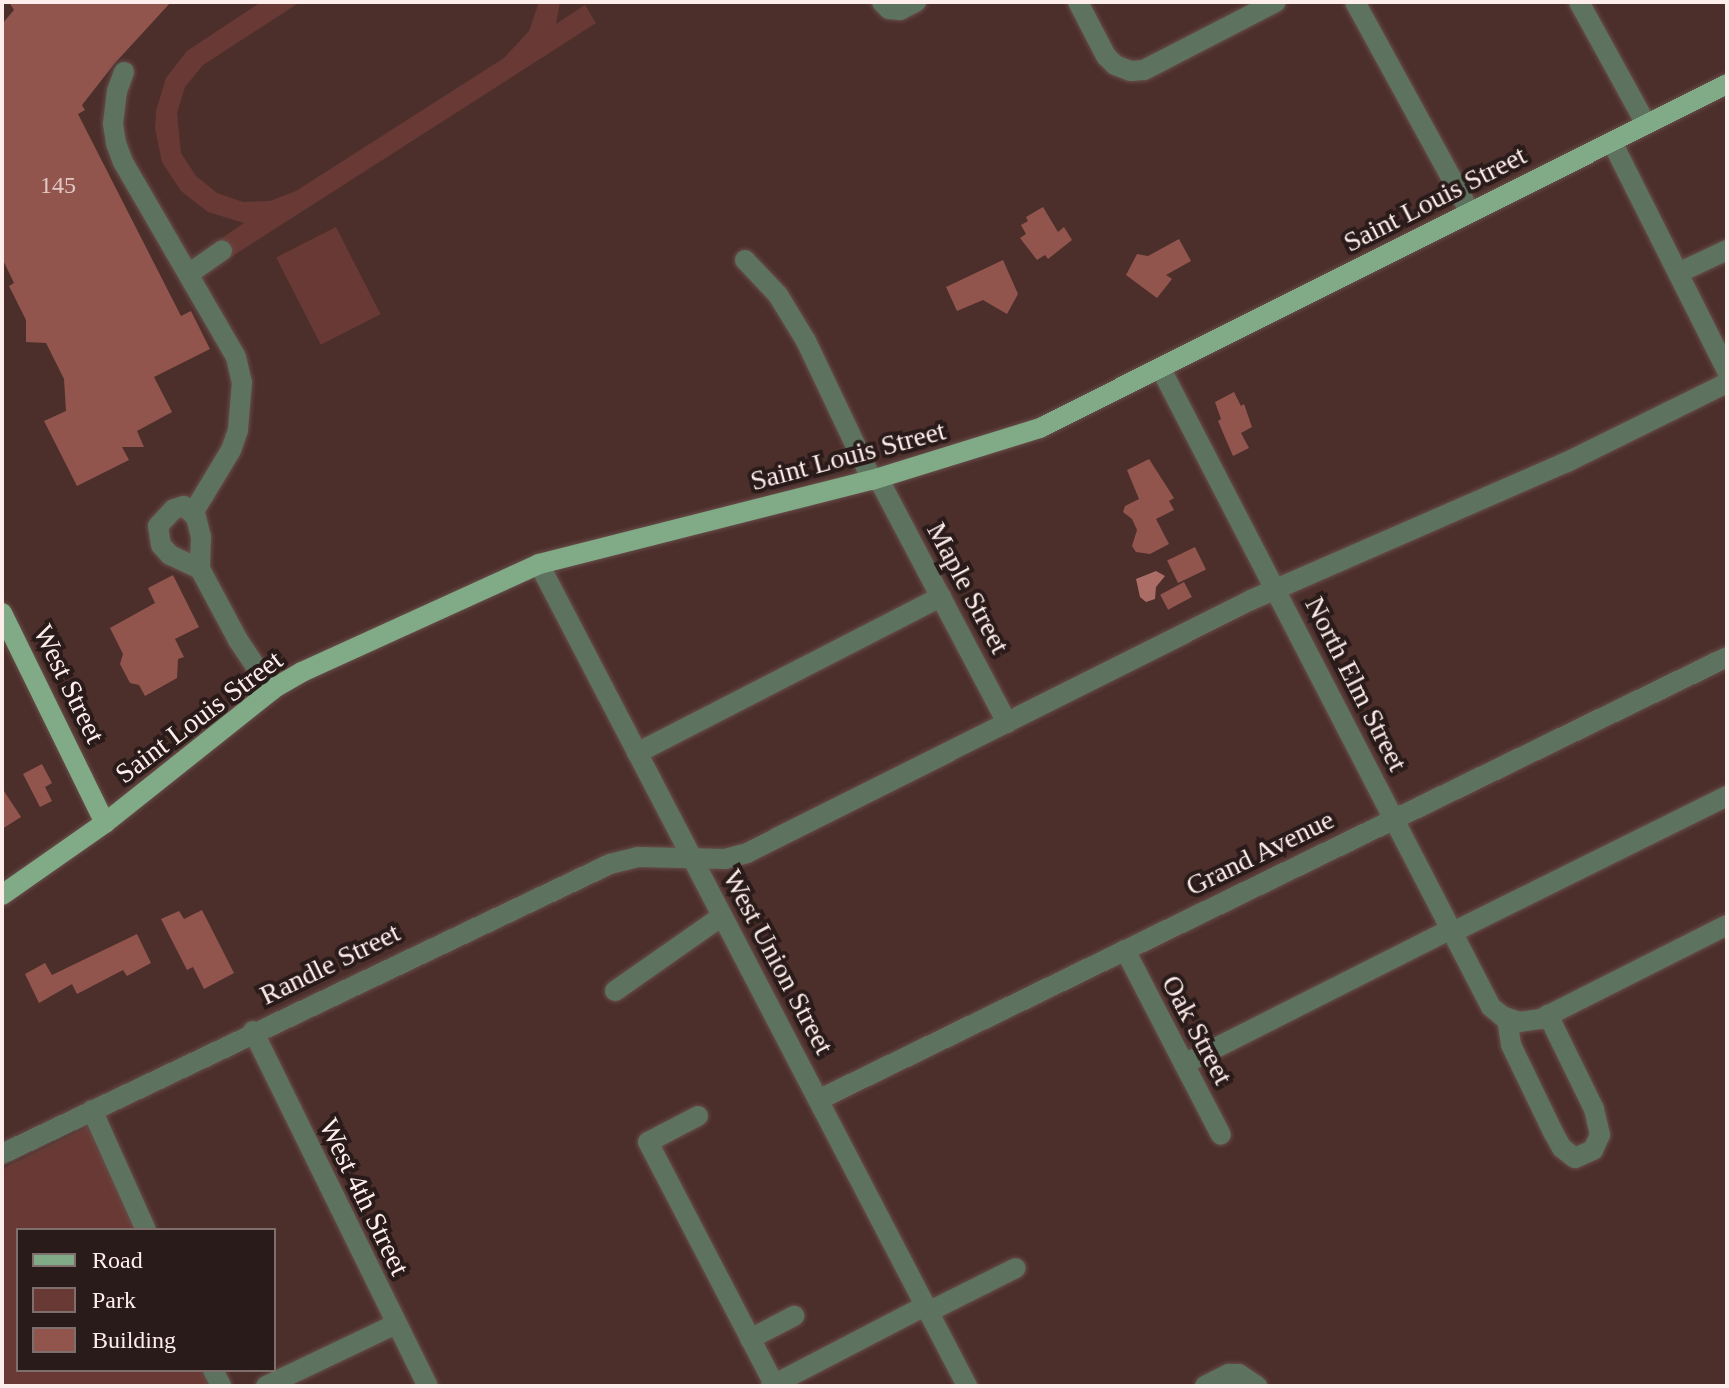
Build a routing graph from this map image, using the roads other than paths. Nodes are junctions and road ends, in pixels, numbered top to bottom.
1 (882, 2) edge
2 (916, 2) edge
3 (1078, 2) edge
4 (1276, 2) edge
5 (1579, 2) edge
6 (1360, 4) edge
7 (124, 72) dead end
8 (1727, 84) edge
9 (1646, 124) junction
10 (1612, 142) junction
11 (1470, 212) junction
12 (1727, 250) edge
13 (222, 251) dead end
14 (745, 260) dead end
15 (190, 273) junction
16 (1678, 273) junction
17 (1161, 369) junction
18 (1727, 371) edge
19 (1727, 383) edge
20 (875, 479) junction
21 (193, 513) junction
22 (539, 564) junction
23 (200, 569) junction
24 (1276, 588) junction
25 (941, 597) junction
26 (2, 613) edge
27 (1727, 657) edge
28 (272, 691) junction
29 (1007, 723) junction
30 (637, 753) junction
31 (1727, 796) edge
32 (1394, 819) junction
33 (105, 823) junction
34 (691, 858) junction
35 (2, 895) edge
36 (722, 916) junction
37 (1727, 925) edge
38 (1452, 930) junction
39 (1125, 950) junction
40 (615, 991) dead end
41 (1548, 1015) junction
42 (1507, 1019) junction
43 (253, 1031) junction
44 (1184, 1064) junction
45 (818, 1100) junction
46 (92, 1110) junction
47 (698, 1116) dead end
48 (1221, 1135) dead end
49 (2, 1154) edge
50 (145, 1228) edge
51 (1016, 1268) dead end
52 (927, 1309) junction
53 (794, 1316) dead end
54 (396, 1324) junction
55 (750, 1339) junction
56 (772, 1385) edge
57 (266, 1386) edge
58 (428, 1386) edge
59 (967, 1386) edge
60 (1205, 1386) edge
61 (1257, 1386) edge

1 - 2 street
3 - 4 street
5 - 9 street
6 - 11 street
7 - 15 street
8 - 9 main road, Saint Louis Street
9 - 10 main road, Saint Louis Street
10 - 11 main road, Saint Louis Street
10 - 16 street
11 - 17 main road, Saint Louis Street
12 - 16 street
13 - 15 street
14 - 20 street, Maple Street
15 - 21 street
16 - 18 street
17 - 20 main road, Saint Louis Street
17 - 24 street, North Elm Street
19 - 24 street, Randle Street
20 - 22 main road, Saint Louis Street
20 - 25 street, Maple Street
21 - 23 street
21 - 23 street
22 - 28 main road, Saint Louis Street
22 - 30 street, West Union Street
23 - 28 street
24 - 29 street, Randle Street
24 - 32 street, North Elm Street
25 - 29 street, Maple Street
25 - 30 street
26 - 33 main road, West Street
27 - 32 street, Grand Avenue
28 - 33 main road, Saint Louis Street
29 - 34 street, Randle Street
30 - 34 street, West Union Street
31 - 38 street
32 - 38 street, North Elm Street
32 - 39 street, Grand Avenue
33 - 35 main road, Saint Louis Street
34 - 36 street, West Union Street
34 - 43 street, Randle Street
36 - 40 street
36 - 45 street, West Union Street
37 - 41 street
38 - 42 street, North Elm Street
38 - 44 street
39 - 44 street, Oak Street
39 - 45 street, Grand Avenue
41 - 42 street
41 - 42 street
43 - 46 street, Randle Street
43 - 54 street, West 4th Street
44 - 48 street, Oak Street
45 - 52 street, West Union Street
46 - 49 street, Randle Street
46 - 50 street
47 - 55 street
51 - 52 street
52 - 56 street
52 - 59 street, West Union Street
53 - 55 street
54 - 57 street
54 - 58 street, West 4th Street
55 - 56 street
60 - 61 street

